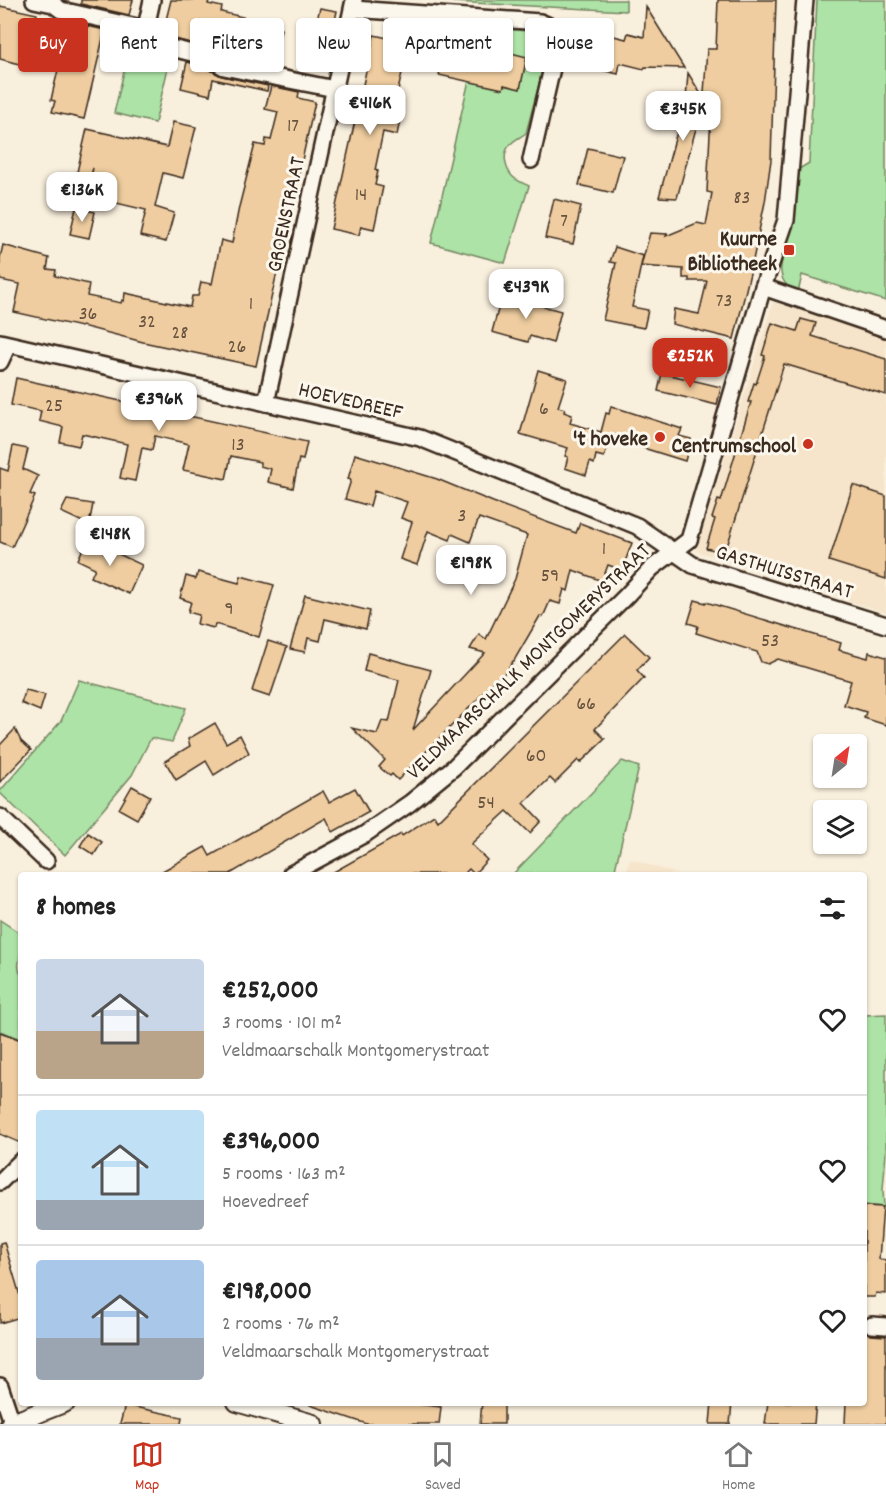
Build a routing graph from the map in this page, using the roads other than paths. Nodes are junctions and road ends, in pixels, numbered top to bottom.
1 (34, 0) edge
2 (152, 0) edge
3 (805, 0) edge
4 (354, 4) edge
5 (148, 18) edge
6 (100, 19) edge
7 (178, 50) edge
8 (335, 89) junction
9 (531, 160) dead end
10 (763, 287) junction
11 (886, 329) edge
12 (4, 343) edge
13 (0, 362) edge
14 (266, 403) junction
15 (673, 552) junction
16 (886, 625) edge
17 (0, 817) edge
18 (46, 861) dead end
19 (295, 872) edge
20 (18, 1164) edge
21 (0, 1182) edge
22 (0, 1386) edge
23 (56, 1406) edge
24 (251, 1406) edge
25 (11, 1423) edge
26 (313, 1424) edge

1 - 6 street
2 - 5 street
3 - 10 street, VELDMAARSCHALK MONTGOMERYSTRAAT
4 - 8 street, GROENSTRAAT
4 - 9 street
7 - 8 street
8 - 14 street, GROENSTRAAT
10 - 11 street
10 - 15 street, VELDMAARSCHALK MONTGOMERYSTRAAT
12 - 13 street
12 - 14 street, HOEVEDREEF
14 - 15 street, HOEVEDREEF
15 - 16 street, GASTHUISSTRAAT
15 - 19 street, VELDMAARSCHALK MONTGOMERYSTRAAT
17 - 18 street
20 - 21 street
22 - 25 street
23 - 25 street
24 - 26 street

